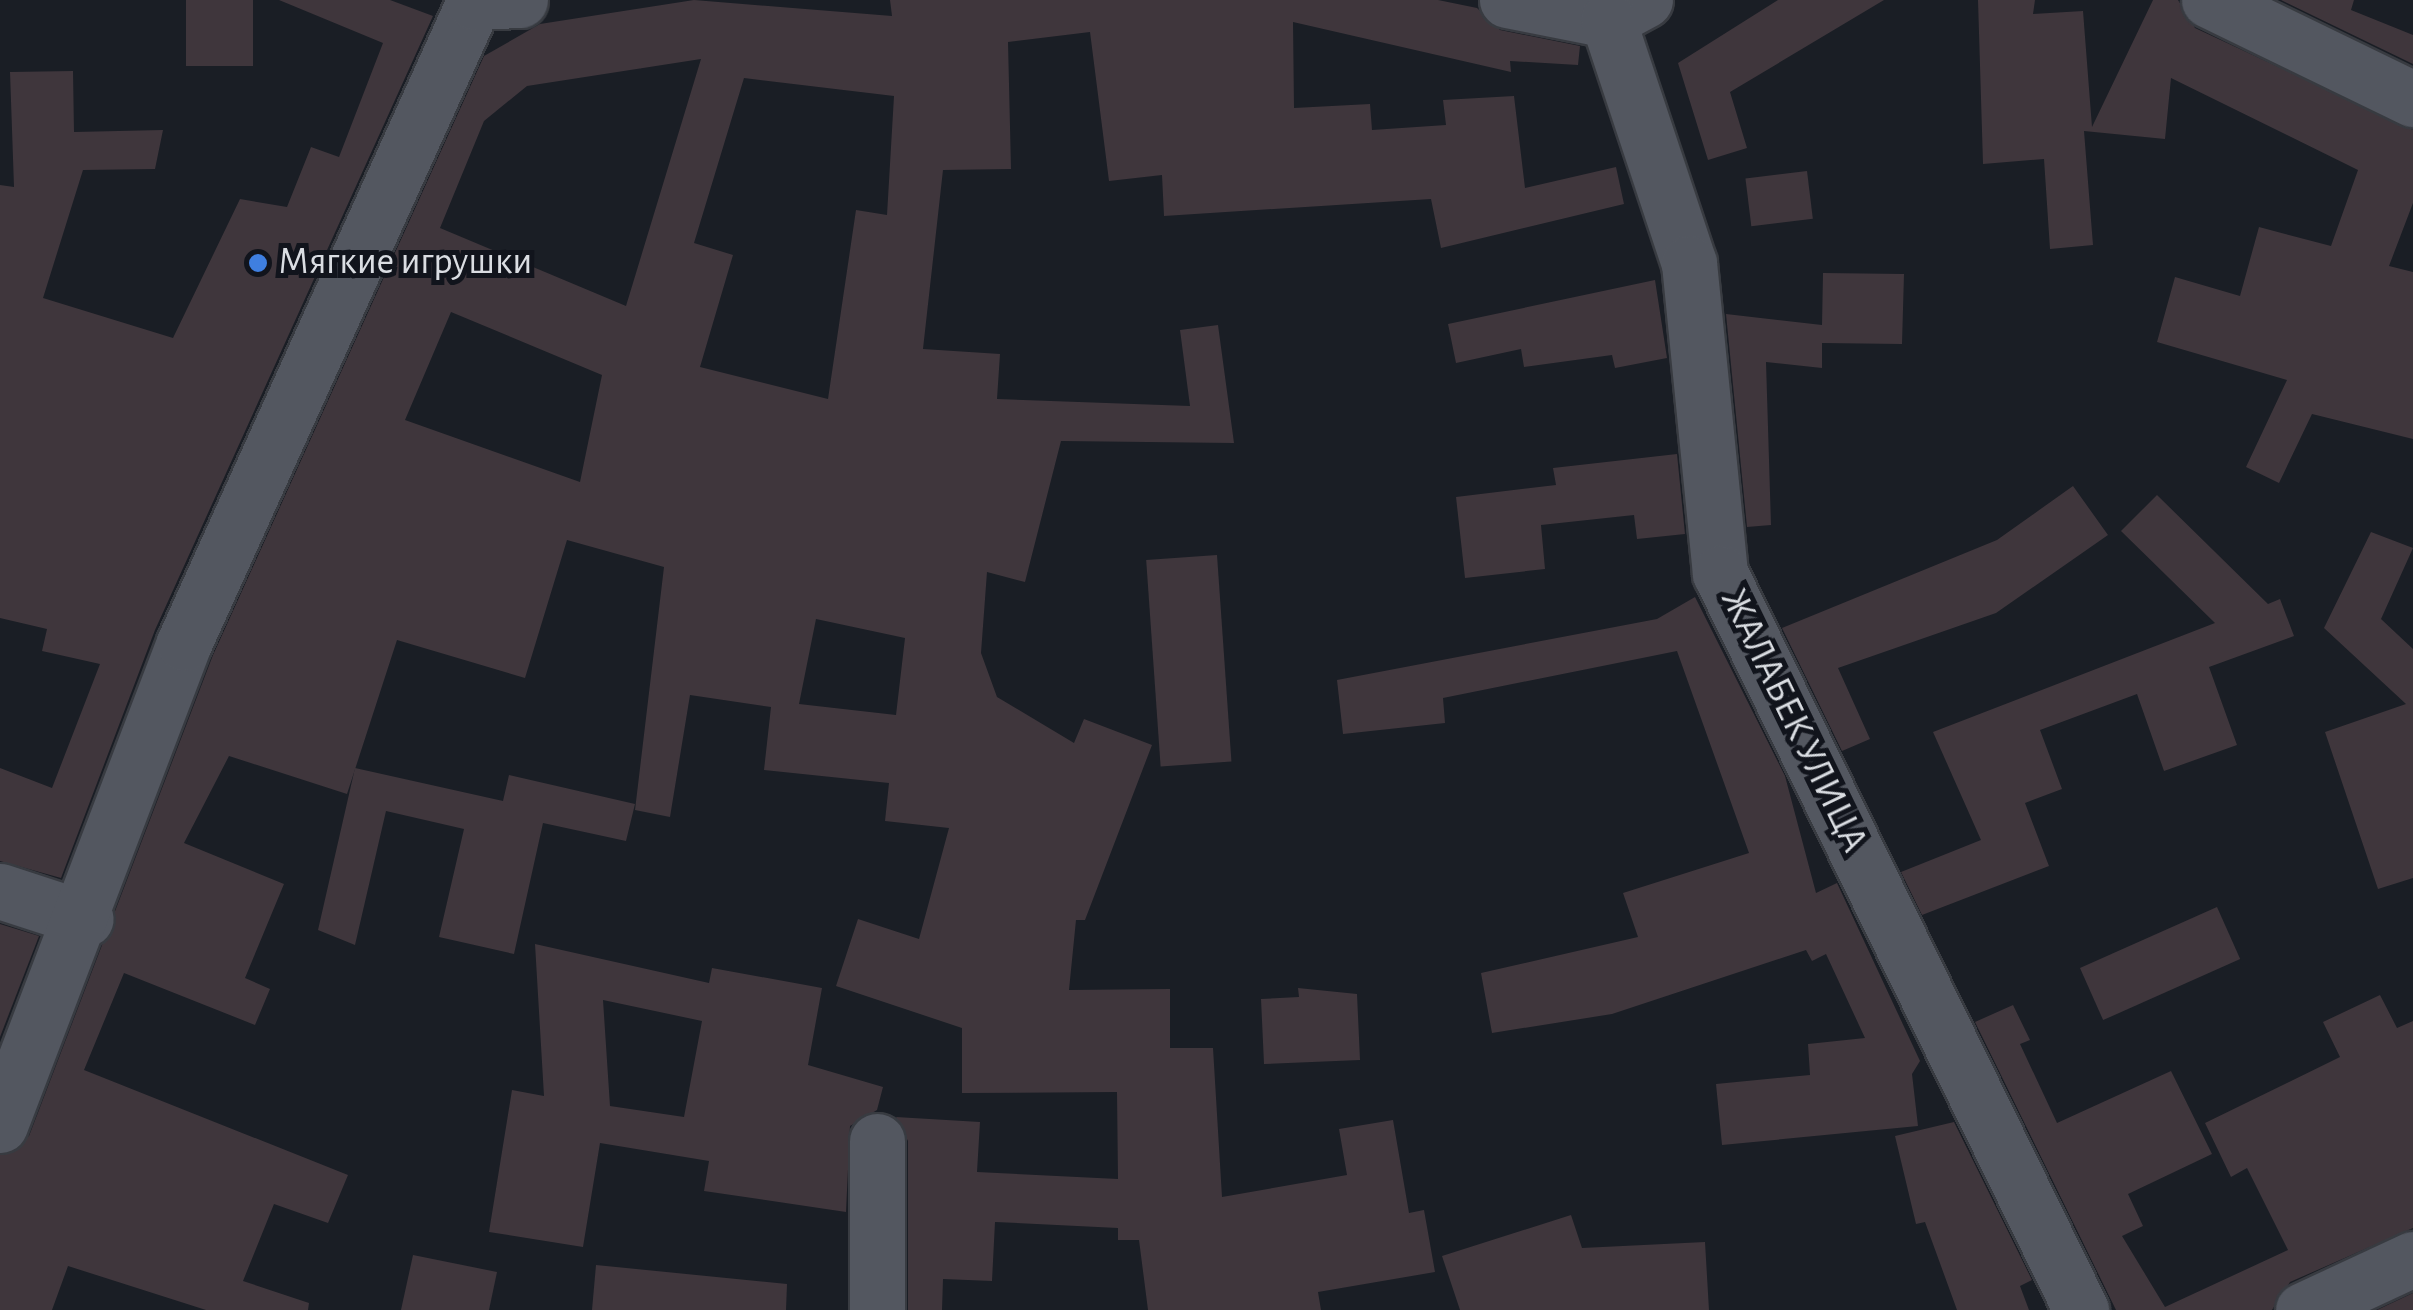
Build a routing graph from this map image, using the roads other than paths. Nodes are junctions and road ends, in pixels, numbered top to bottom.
1 (1507, 0) edge
2 (2209, 0) edge
3 (488, 1) edge
4 (1626, 10) edge
5 (2413, 99) edge
6 (0, 891) edge
7 (86, 919) junction
8 (0, 1126) edge
9 (877, 1141) dead end
10 (2413, 1258) edge
11 (877, 1310) edge
12 (2081, 1310) edge
13 (2303, 1310) edge

1 - 4 street
2 - 5 street
3 - 7 street
4 - 12 street, ЖАЛАБЕК УЛИЦА
6 - 7 street
7 - 8 street
9 - 11 street
10 - 13 street

